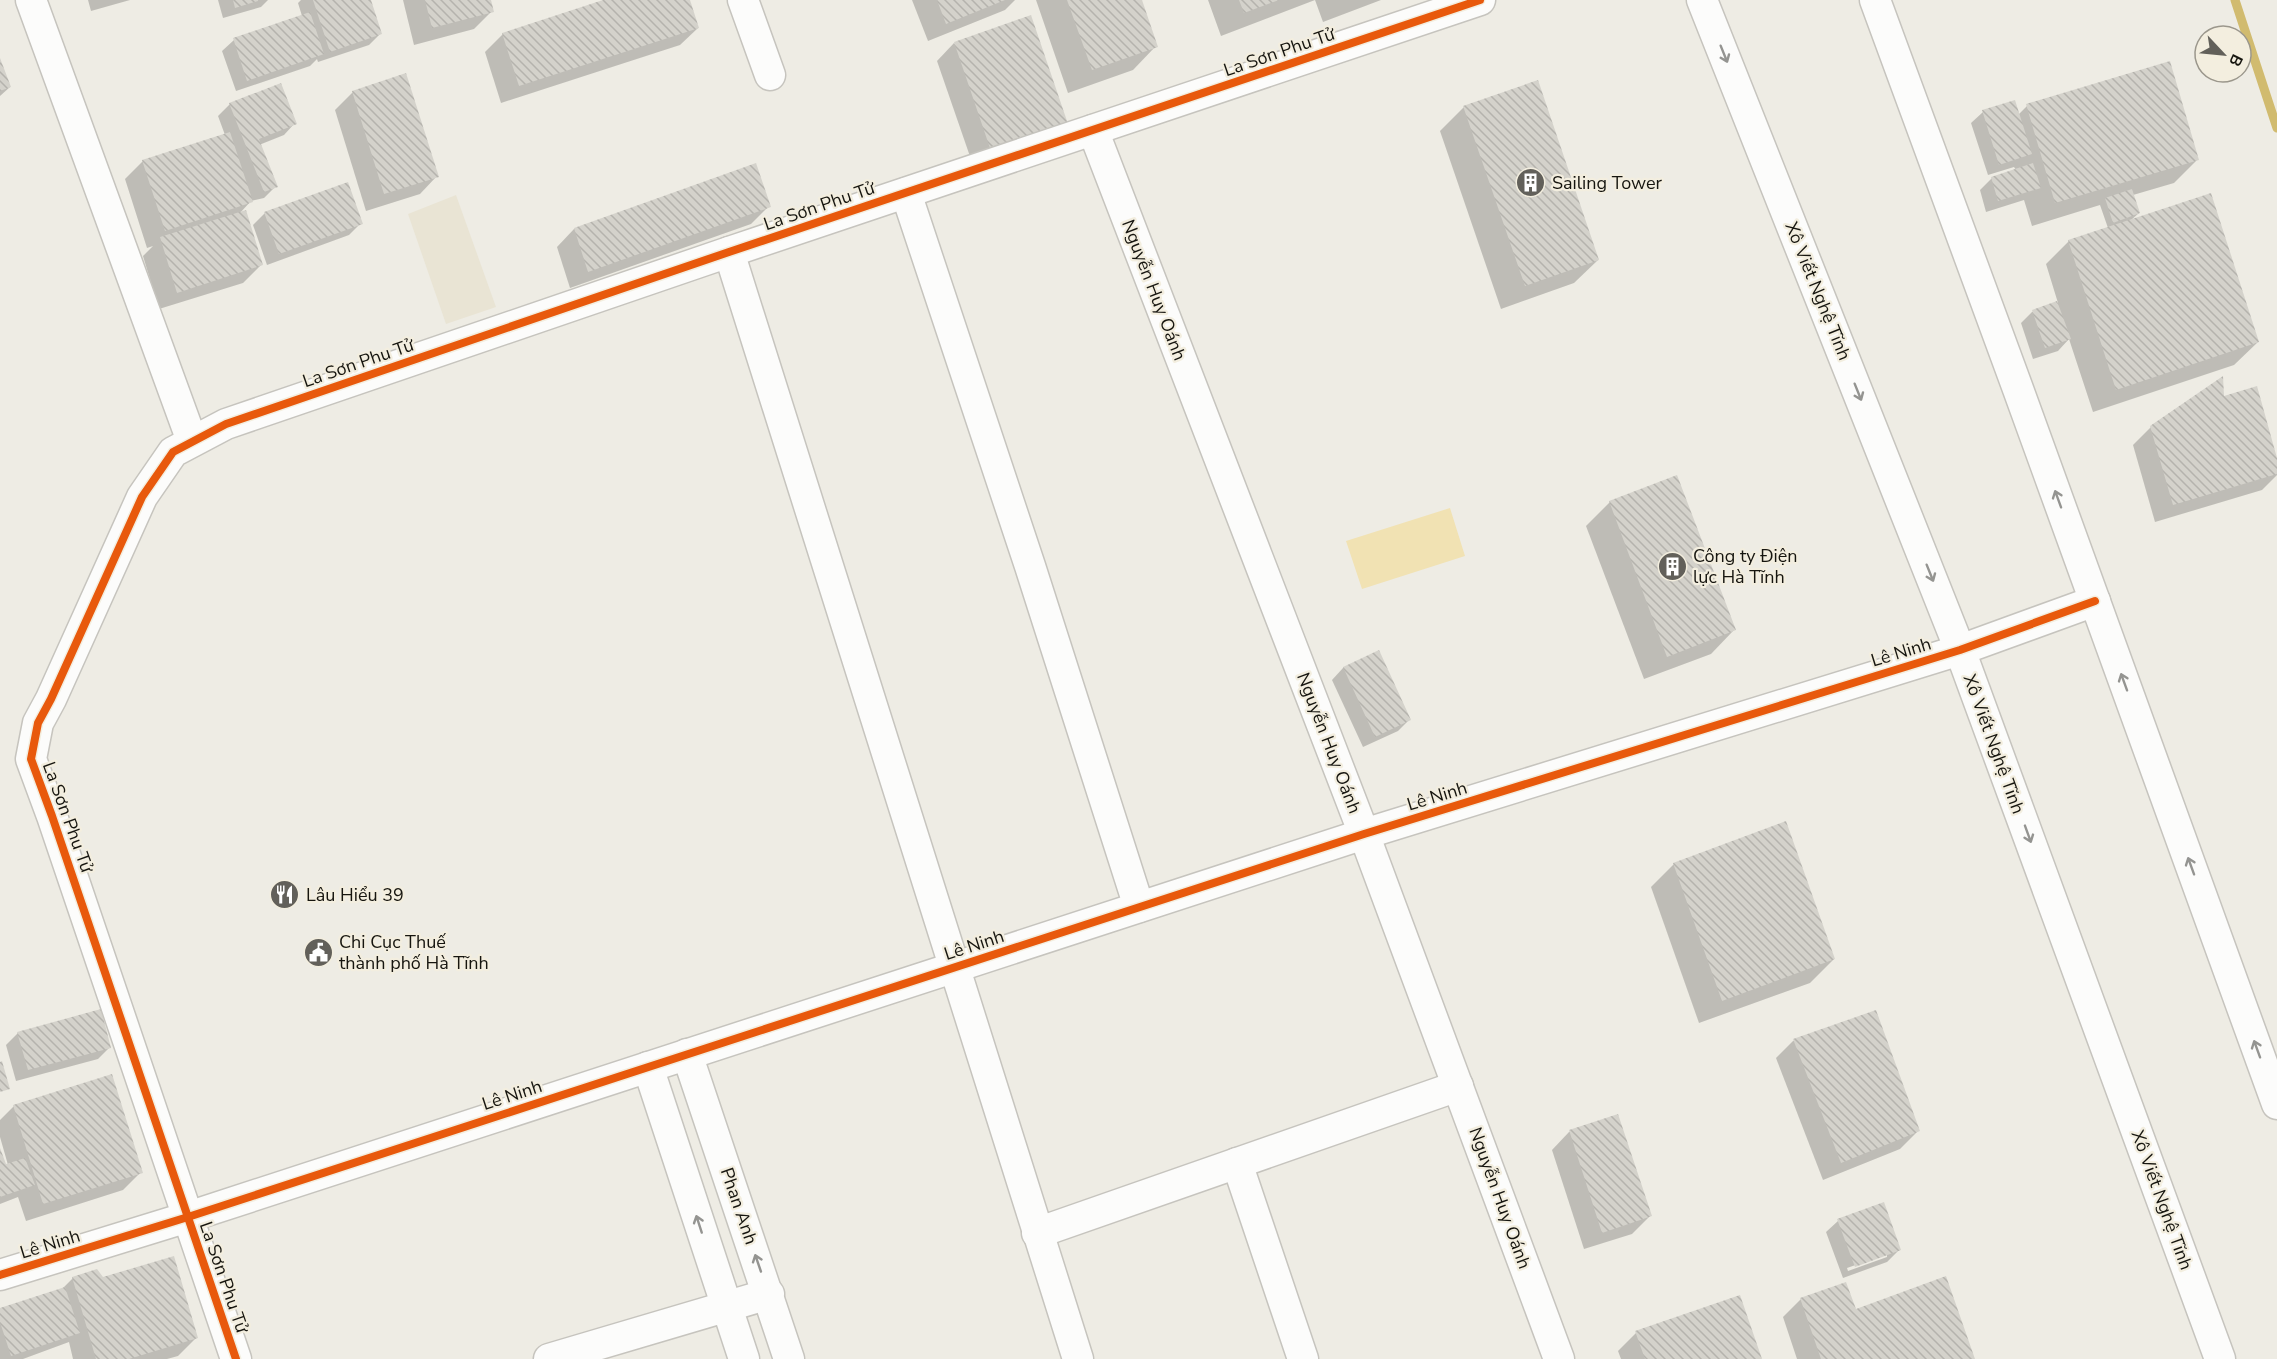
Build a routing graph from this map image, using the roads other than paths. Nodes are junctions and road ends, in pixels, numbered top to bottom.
1 (32, 0) edge
2 (743, 0) edge
3 (1480, 0) edge
4 (1702, 0) edge
5 (1875, 0) edge
6 (770, 75) dead end
7 (1093, 130) junction
8 (906, 193) junction
9 (729, 252) junction
10 (192, 441) junction
11 (2095, 601) junction
12 (1960, 650) junction
13 (1364, 834) junction
14 (1139, 907) junction
15 (956, 967) junction
16 (687, 1054) junction
17 (648, 1067) junction
18 (1458, 1086) junction
19 (2277, 1104) edge
20 (1236, 1163) junction
21 (188, 1217) junction
22 (1037, 1233) junction
23 (0, 1275) edge
24 (769, 1294) junction
25 (727, 1307) junction
26 (236, 1359) edge
27 (549, 1359) edge
28 (744, 1359) edge
29 (789, 1359) edge
30 (1078, 1359) edge
31 (1304, 1359) edge
32 (1559, 1359) edge
33 (2220, 1359) edge

1 - 10 street
2 - 6 street
3 - 7 street, La Sơn Phu Tử
4 -> 12 street, Xô Viết Nghệ Tĩnh
11 -> 5 street
7 - 8 street, La Sơn Phu Tử
7 - 13 street, Nguyễn Huy Oánh
8 - 9 street, La Sơn Phu Tử
8 - 14 street
9 - 10 street, La Sơn Phu Tử
9 - 15 street
10 - 21 street, La Sơn Phu Tử
11 - 12 street, Lê Ninh
19 -> 11 street
12 - 13 street, Lê Ninh
12 -> 33 street, Xô Viết Nghệ Tĩnh
13 - 14 street, Lê Ninh
13 - 18 street, Nguyễn Huy Oánh
14 - 15 street, Lê Ninh
15 - 16 street, Lê Ninh
15 - 22 street
16 - 17 street, Lê Ninh
24 -> 16 street, Phan Anh
17 - 21 street, Lê Ninh
25 -> 17 street
18 - 20 street
18 - 32 street, Nguyễn Huy Oánh
20 - 22 street
20 - 31 street
21 - 23 street, Lê Ninh
21 - 26 street, La Sơn Phu Tử
22 - 30 street
24 - 25 street
24 - 29 street, Phan Anh
25 - 27 street
25 - 28 street

